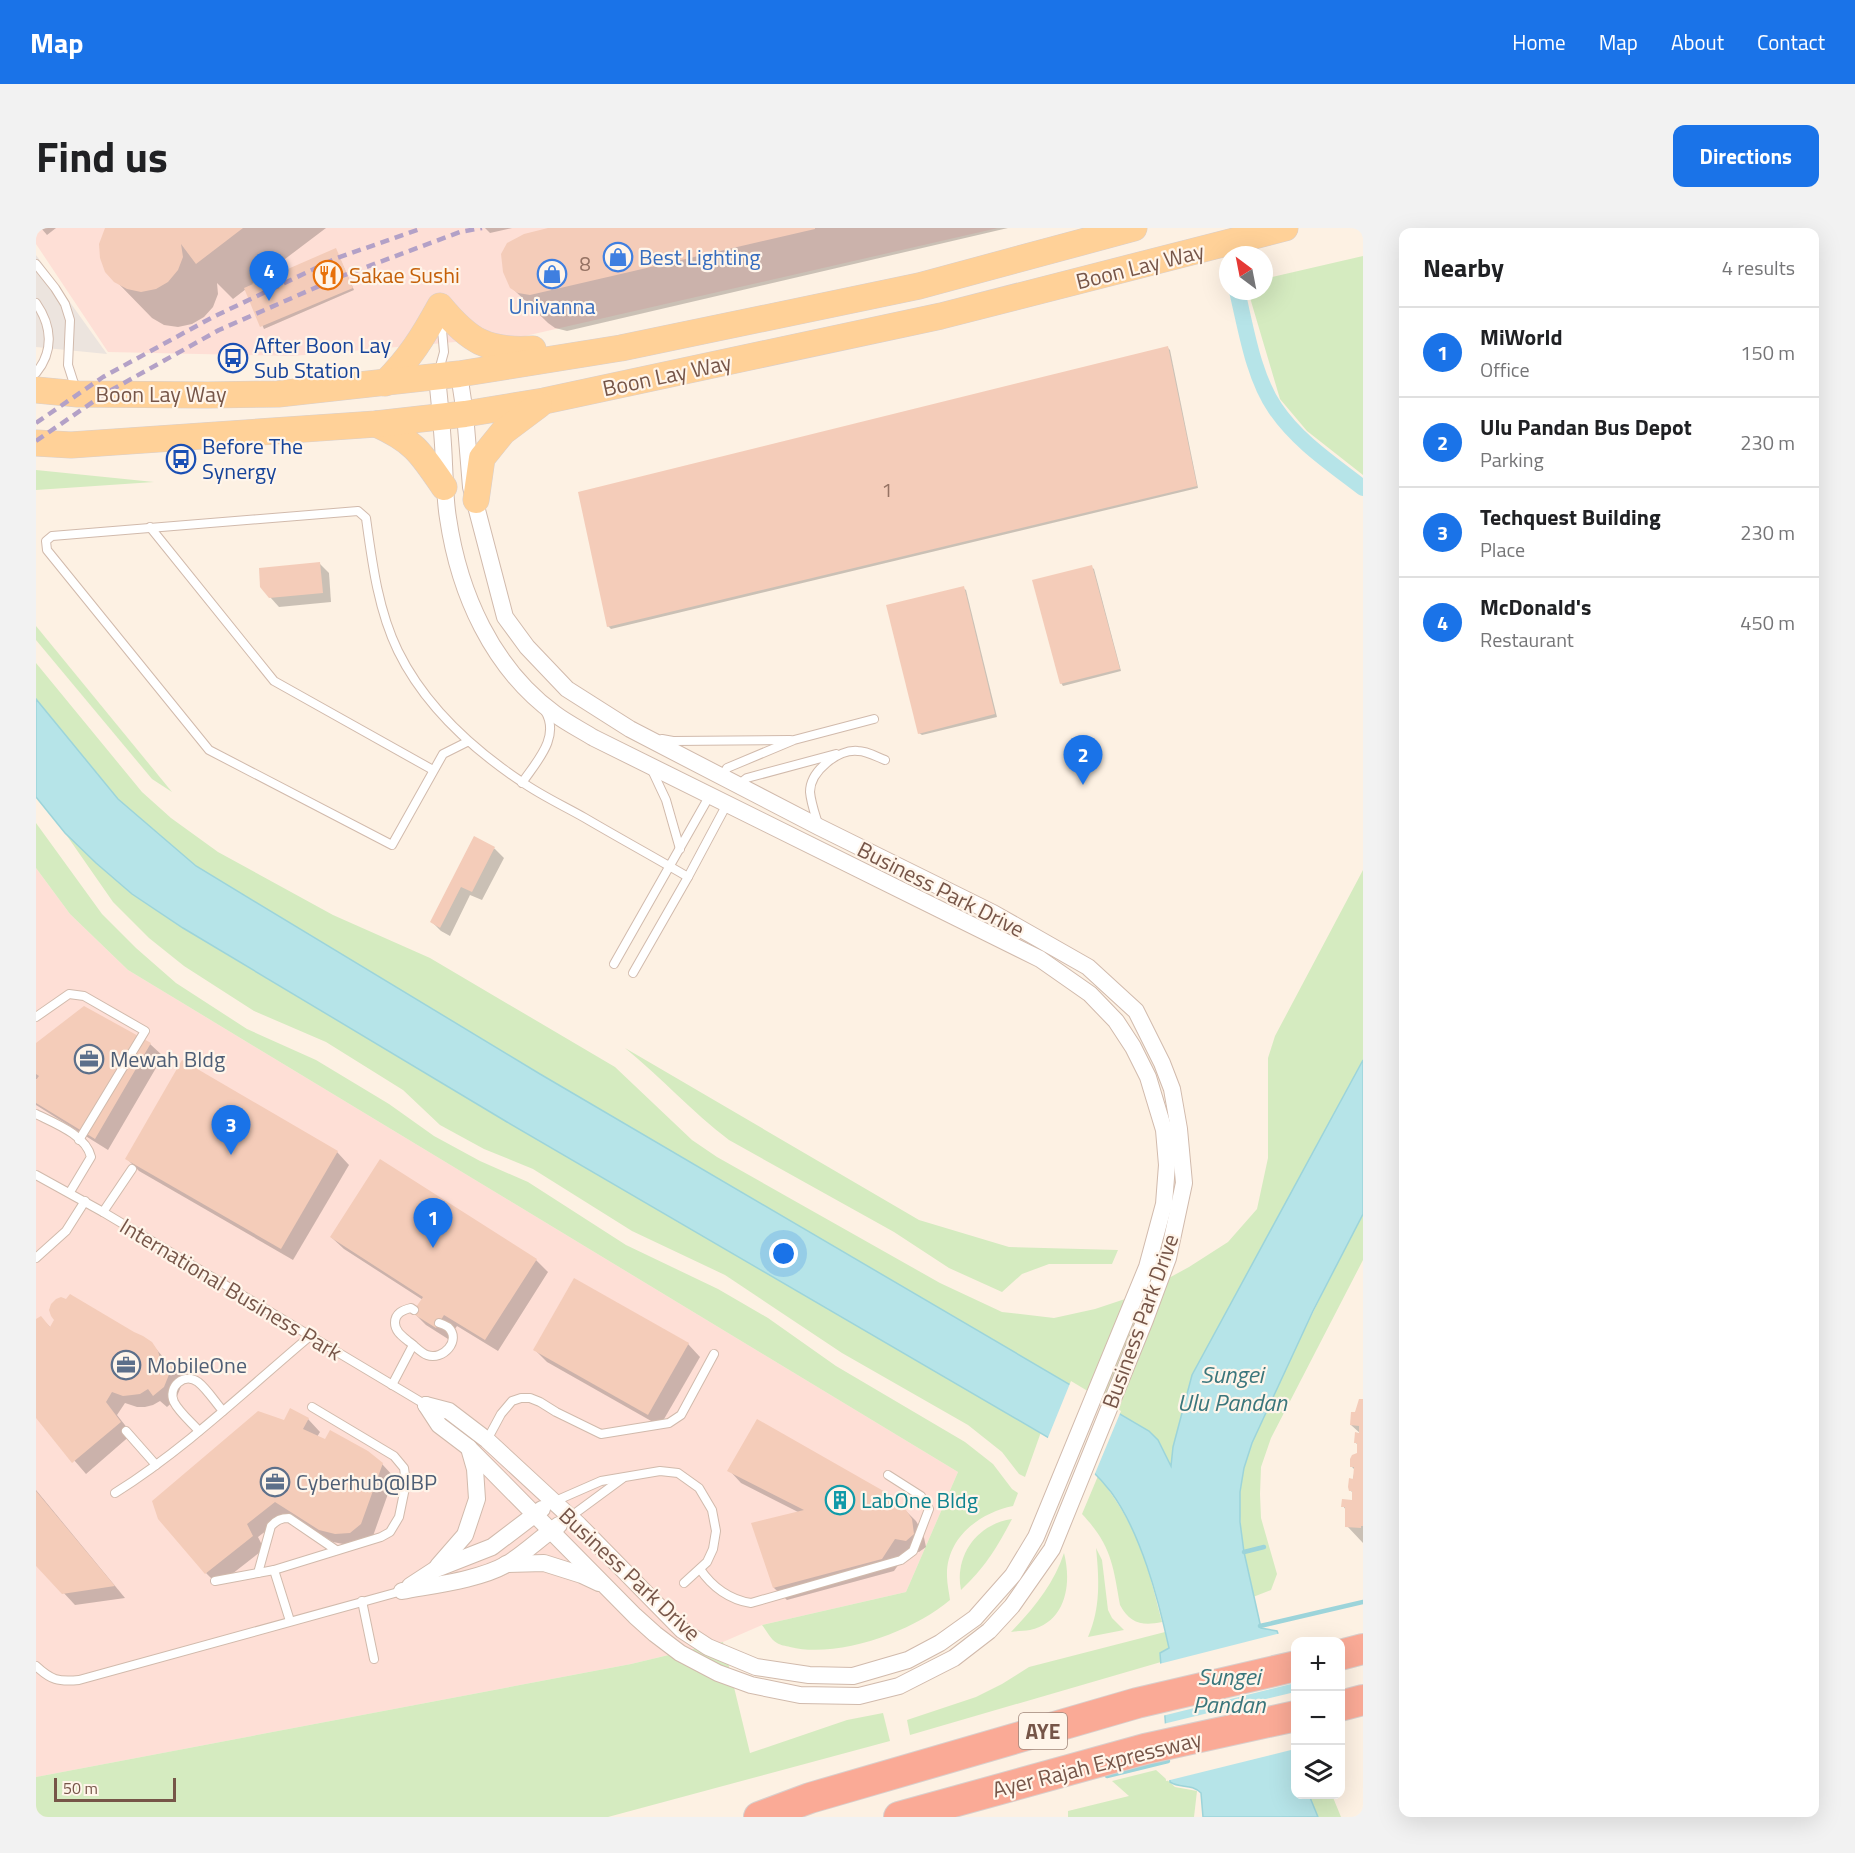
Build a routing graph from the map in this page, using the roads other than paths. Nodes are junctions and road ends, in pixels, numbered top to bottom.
1 (1134, 228) edge
2 (1285, 228) edge
3 (36, 264) edge
4 (440, 306) junction
5 (37, 307) edge
6 (621, 348) junction
7 (444, 352) junction
8 (450, 370) junction
9 (36, 373) edge
10 (385, 383) junction
11 (36, 390) edge
12 (78, 394) junction
13 (544, 401) junction
14 (454, 415) junction
15 (376, 424) junction
16 (36, 443) edge
17 (444, 487) junction
18 (476, 500) junction
19 (150, 527) junction
20 (539, 700) junction
21 (874, 719) dead end
22 (640, 734) junction
23 (794, 740) junction
24 (467, 742) junction
25 (842, 752) junction
26 (885, 760) dead end
27 (650, 766) junction
28 (433, 770) junction
29 (722, 777) junction
30 (522, 783) junction
31 (738, 785) junction
32 (710, 795) junction
33 (728, 804) junction
34 (819, 827) junction
35 (680, 849) junction
36 (669, 866) junction
37 (688, 877) junction
38 (614, 964) dead end
39 (633, 973) dead end
40 (36, 1017) edge
41 (36, 1114) edge
42 (79, 1140) junction
43 (132, 1169) dead end
44 (36, 1175) edge
45 (70, 1192) junction
46 (85, 1201) junction
47 (103, 1212) junction
48 (36, 1258) edge
49 (414, 1310) dead end
50 (439, 1323) dead end
51 (309, 1337) junction
52 (413, 1345) junction
53 (714, 1354) dead end
54 (392, 1385) junction
55 (426, 1405) junction
56 (312, 1407) dead end
57 (222, 1411) junction
58 (126, 1431) dead end
59 (199, 1431) junction
60 (487, 1440) junction
61 (468, 1447) junction
62 (156, 1465) junction
63 (888, 1475) dead end
64 (623, 1478) junction
65 (115, 1493) dead end
66 (553, 1502) junction
67 (535, 1514) junction
68 (570, 1517) junction
69 (551, 1530) junction
70 (336, 1550) junction
71 (506, 1564) junction
72 (436, 1569) junction
73 (700, 1569) junction
74 (274, 1570) junction
75 (258, 1573) junction
76 (215, 1581) dead end
77 (684, 1584) dead end
78 (608, 1588) junction
79 (402, 1591) junction
80 (362, 1601) junction
81 (290, 1621) junction
82 (1363, 1649) edge
83 (1345, 1654) edge
84 (374, 1659) dead end
85 (36, 1666) edge
86 (1291, 1667) edge
87 (1363, 1701) edge
88 (1345, 1705) edge
89 (1291, 1717) edge
90 (810, 1798) junction
91 (735, 1817) edge
92 (759, 1817) edge
93 (899, 1817) edge

1 - 6 main road, Boon Lay Way
2 - 13 main road, Boon Lay Way
3 - 12 lane
4 - 6 main road
4 - 7 lane, Business Park Drive
4 - 10 main road
5 - 9 lane
6 - 8 main road, Boon Lay Way
7 - 8 lane, Business Park Drive
7 - 8 lane, Business Park Drive
8 - 10 main road, Boon Lay Way
8 - 14 street, Business Park Drive
8 - 14 street, Business Park Drive
10 - 12 main road, Boon Lay Way
11 - 12 main road, Boon Lay Way
13 - 14 main road, Boon Lay Way
13 - 18 main road
14 - 15 main road, Boon Lay Way
14 - 17 street, Business Park Drive
14 - 18 street, Business Park Drive
15 - 16 main road, Boon Lay Way
15 - 17 main road
17 - 20 street, Business Park Drive
18 - 22 street, Business Park Drive
19 - 24 lane
19 - 28 lane
19 - 28 lane
20 - 27 street, Business Park Drive
20 - 30 lane
21 - 23 lane
22 - 23 lane
22 - 29 street, Business Park Drive
23 - 29 lane
24 - 28 lane
24 - 30 lane
25 - 26 lane
25 - 31 lane
25 - 34 lane
27 - 32 street, Business Park Drive
27 - 35 lane
29 - 31 street, Business Park Drive
30 - 36 lane
31 - 34 street, Business Park Drive
32 - 33 street, Business Park Drive
32 - 35 lane
33 - 37 lane
33 - 68 street, Business Park Drive
34 - 78 street, Business Park Drive
35 - 36 lane
36 - 37 lane
36 - 38 lane
37 - 39 lane
40 - 42 lane
41 - 42 lane
42 - 45 lane
43 - 47 lane
44 - 45 lane, International Business Park
45 - 46 lane, International Business Park
46 - 47 lane, International Business Park
46 - 48 lane
47 - 51 lane, International Business Park
49 - 52 lane
50 - 52 lane
51 - 54 lane, International Business Park
51 - 57 lane
52 - 54 lane
53 - 60 lane
54 - 55 lane, International Business Park
55 - 60 street, International Business Park
55 - 61 street, International Business Park
56 - 70 lane
57 - 59 lane
57 - 59 lane
58 - 62 lane
59 - 62 lane
60 - 66 street, International Business Park
61 - 67 street, International Business Park
61 - 72 street
62 - 65 lane
63 - 73 lane
64 - 66 lane
64 - 68 lane
64 - 73 lane
66 - 67 street
66 - 68 street, Business Park Drive
67 - 69 street, Business Park Drive
67 - 72 street
68 - 69 street
69 - 71 street
69 - 78 street, Business Park Drive
70 - 74 lane
70 - 75 lane
71 - 78 street
71 - 79 street
72 - 79 street
73 - 77 lane
74 - 75 lane
74 - 81 lane
75 - 76 lane
79 - 80 lane
80 - 81 lane
80 - 84 lane
81 - 85 lane
82 - 83 highway
86 - 90 highway, Ayer Rajah Expressway / AYE
87 - 88 highway
89 - 93 highway, Ayer Rajah Expressway / AYE
90 - 91 highway
90 - 92 highway, Ayer Rajah Expressway / AYE

